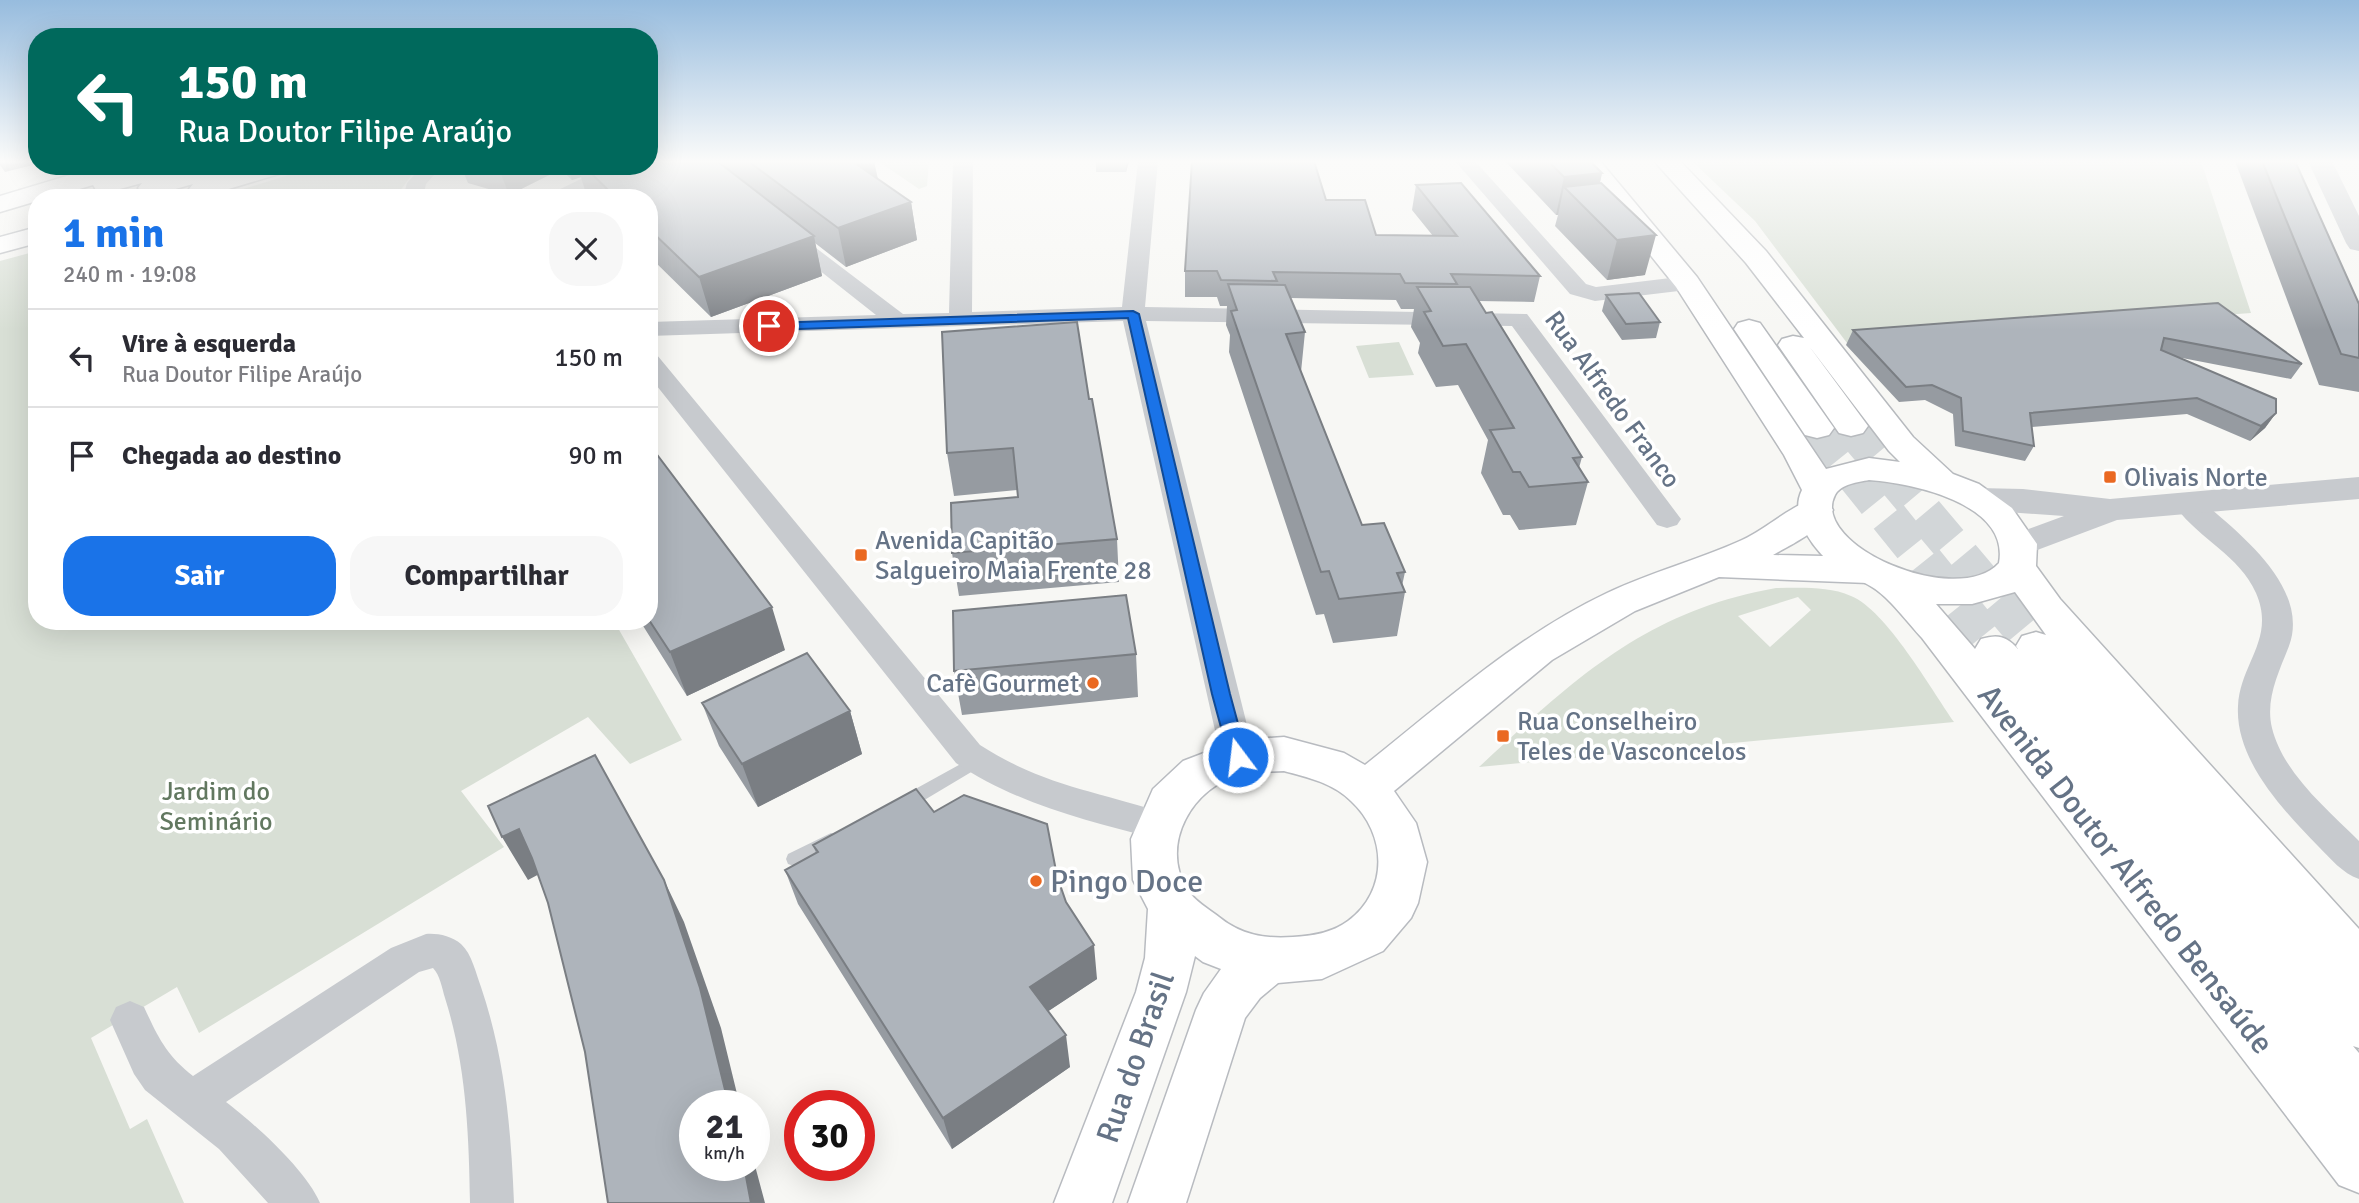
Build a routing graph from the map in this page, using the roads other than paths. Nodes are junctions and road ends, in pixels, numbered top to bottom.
1 (962, 217) edge
2 (1142, 217) edge
3 (1514, 217) edge
4 (1633, 217) edge
5 (1662, 217) edge
6 (1692, 217) edge
7 (1719, 217) edge
8 (2347, 217) edge
9 (28, 221) edge
10 (768, 221) edge
11 (0, 229) edge
12 (28, 237) edge
13 (2359, 243) edge
14 (0, 245) edge
15 (1687, 283) junction
16 (1133, 314) junction
17 (960, 320) junction
18 (901, 323) junction
19 (658, 329) edge
20 (658, 371) edge
21 (1851, 426) tunnel mouth
22 (1817, 428) tunnel mouth
23 (1942, 481) junction
24 (2359, 488) edge
25 (1978, 499) junction
26 (1817, 500) junction
27 (2187, 503) junction
28 (2110, 510) junction
29 (1667, 519) dead end
30 (2018, 556) junction
31 (1717, 566) junction
32 (1877, 574) junction
33 (1238, 757) junction
34 (977, 761) junction
35 (1367, 788) junction
36 (891, 811) edge
37 (1157, 825) junction
38 (842, 835) edge
39 (794, 859) dead end
40 (2359, 864) edge
41 (1172, 908) junction
42 (1270, 961) junction
43 (2359, 964) edge
44 (130, 1020) dead end
45 (2359, 1024) edge
46 (2359, 1094) edge
47 (190, 1102) junction
48 (2359, 1165) edge
49 (298, 1203) edge
50 (492, 1203) edge
51 (1083, 1203) edge
52 (1157, 1203) edge

1 - 17 street
2 - 16 street
3 - 15 street
4 - 15 main road
5 - 22 main road
6 - 21 main road
7 - 23 main road
8 - 13 street
9 - 11 main road
10 - 18 street
12 - 14 main road
15 - 26 main road
16 - 17 street
16 - 29 street, Rua Alfredo Franco
16 - 33 street
17 - 18 street
18 - 19 street
20 - 34 street
23 - 25 main road
23 - 26 main road
24 - 27 street
25 - 28 street
25 - 30 main road
26 - 31 main road
26 - 32 main road
27 - 28 street
27 - 40 street
28 - 30 street
30 - 32 main road
30 - 43 main road
31 - 32 main road
31 - 35 main road
32 - 48 main road, Avenida Doutor Alfredo Bensaúde
33 - 35 main road
33 - 37 main road
34 - 36 lane
34 - 37 street
35 - 42 main road
37 - 41 main road
38 - 39 lane
41 - 42 main road
41 - 51 main road, Rua do Brasil
42 - 52 main road
44 - 47 street
45 - 46 main road, Avenida Doutor Alfredo Bensaúde
47 - 49 street
47 - 50 street

